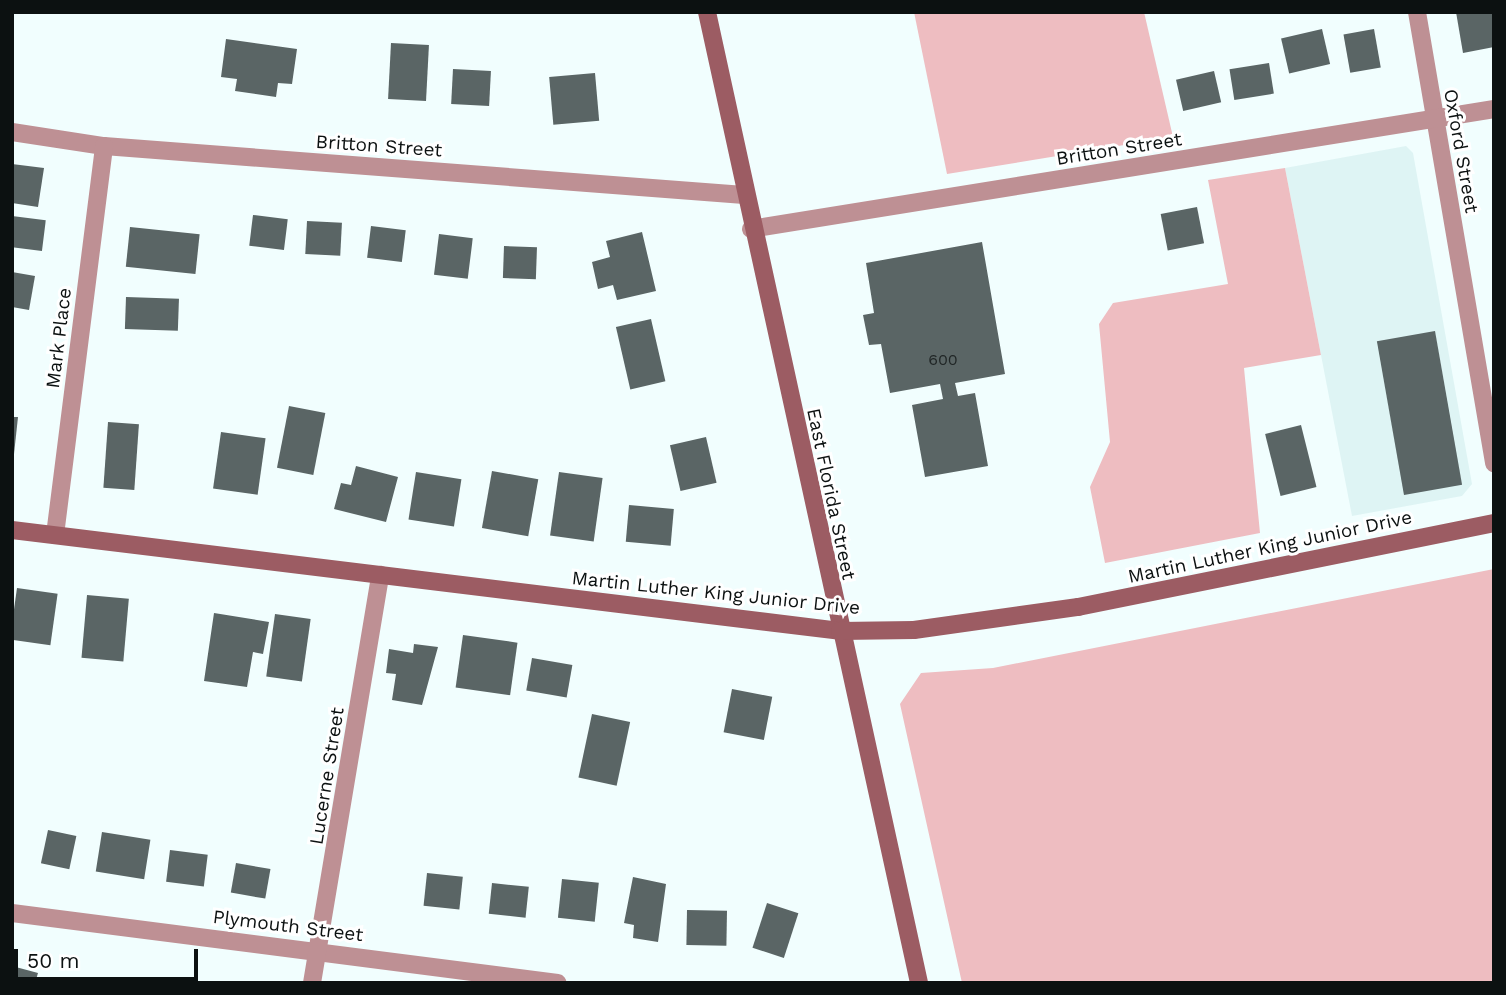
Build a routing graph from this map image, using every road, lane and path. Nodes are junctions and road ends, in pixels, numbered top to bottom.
1 (707, 12) edge
2 (1417, 12) edge
3 (1494, 108) edge
4 (1434, 119) junction
5 (12, 132) edge
6 (103, 146) junction
7 (744, 195) junction
8 (751, 229) junction
9 (1494, 463) edge
10 (1494, 523) edge
11 (12, 530) edge
12 (55, 535) junction
13 (380, 575) junction
14 (840, 631) junction
15 (12, 913) edge
16 (319, 951) junction
17 (312, 983) edge
18 (558, 983) edge
19 (919, 983) edge

1 - 7 main road, East Florida Street
2 - 4 street, Oxford Street
3 - 4 street, Britton Street
4 - 8 street, Britton Street
4 - 9 street, Oxford Street
5 - 6 street, Britton Street
6 - 7 street, Britton Street
6 - 12 street, Mark Place
7 - 8 main road, East Florida Street
8 - 14 main road, East Florida Street
10 - 14 main road, Martin Luther King Junior Drive
11 - 12 main road, Martin Luther King Junior Drive
12 - 13 main road, Martin Luther King Junior Drive
13 - 14 main road, Martin Luther King Junior Drive
13 - 16 street, Lucerne Street
14 - 19 main road, East Florida Street
15 - 16 street, Plymouth Street
16 - 17 street, Lucerne Street
16 - 18 street, Plymouth Street

